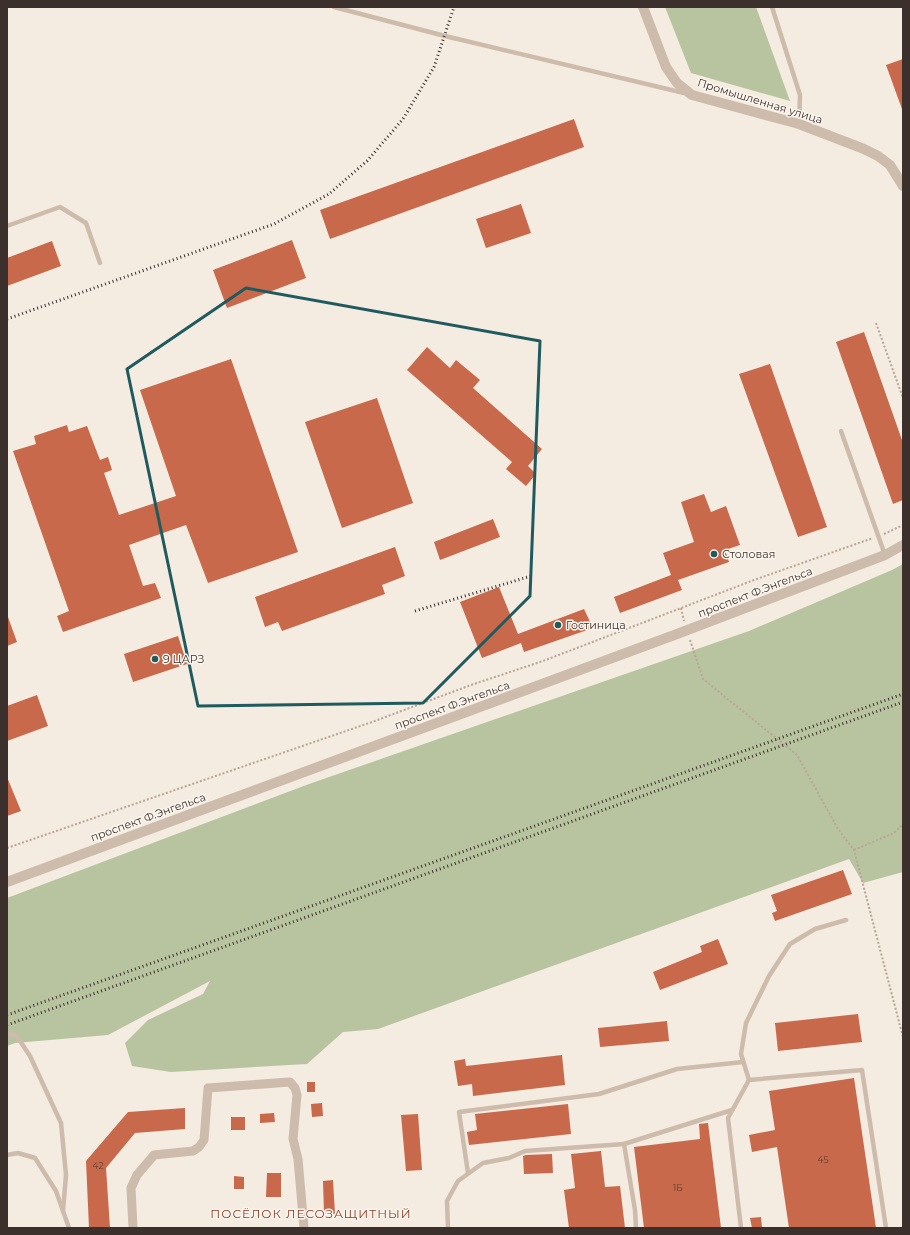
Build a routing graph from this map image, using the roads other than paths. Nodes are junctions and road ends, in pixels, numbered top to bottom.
1 (334, 7) edge
2 (644, 7) edge
3 (772, 7) edge
4 (692, 95) junction
5 (799, 124) junction
6 (903, 186) edge
7 (7, 226) edge
8 (100, 262) dead end
9 (841, 430) dead end
10 (903, 546) edge
11 (885, 556) junction
12 (7, 882) edge
13 (846, 920) dead end
14 (7, 1034) edge
15 (743, 1062) junction
16 (749, 1080) junction
17 (732, 1110) junction
18 (624, 1144) junction
19 (7, 1155) edge
20 (468, 1173) junction
21 (63, 1211) junction
22 (69, 1228) edge
23 (133, 1228) edge
24 (304, 1228) edge
25 (448, 1228) edge
26 (636, 1228) edge
27 (741, 1228) edge
28 (886, 1228) edge

1 - 4 lane
2 - 4 street, Промышленная улица
3 - 5 lane
4 - 5 street, Промышленная улица
5 - 6 street, Промышленная улица
7 - 8 lane
9 - 11 lane
10 - 11 street, проспект Ф.Энгельса
11 - 12 street, проспект Ф.Энгельса
13 - 15 lane
14 - 21 lane
15 - 16 lane
15 - 20 lane
16 - 17 lane
16 - 28 lane
17 - 18 lane
17 - 27 lane
18 - 20 lane
18 - 26 lane
19 - 21 lane
20 - 25 lane
21 - 22 lane
23 - 24 street

